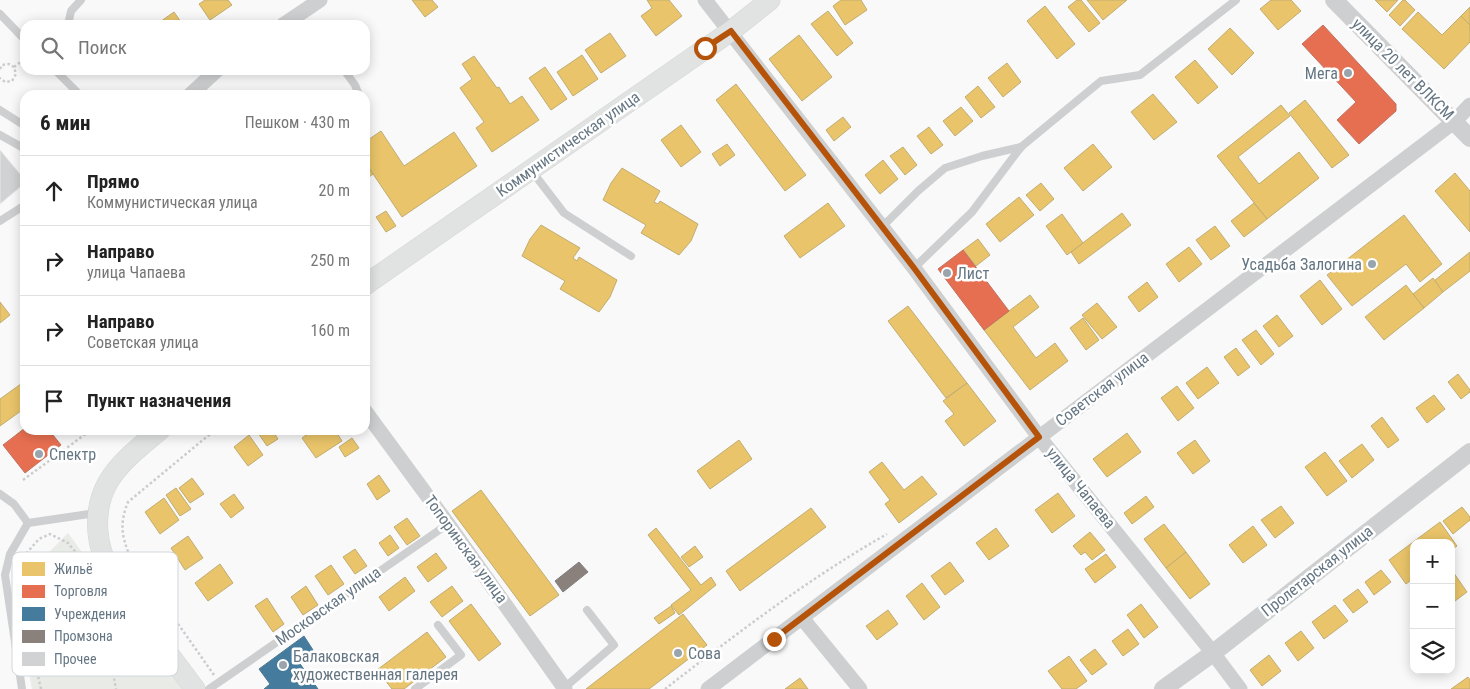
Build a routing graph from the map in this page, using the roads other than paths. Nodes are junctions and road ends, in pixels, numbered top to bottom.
1 (81, 0) edge
2 (320, 0) edge
3 (705, 0) edge
4 (770, 0) edge
5 (1236, 0) edge
6 (1334, 0) edge
7 (0, 14) edge
8 (69, 20) edge
9 (294, 20) edge
10 (731, 31) junction
11 (20, 35) edge
12 (61, 75) edge
13 (212, 75) edge
14 (348, 75) edge
15 (75, 90) edge
16 (195, 90) edge
17 (357, 90) edge
18 (1470, 105) edge
19 (0, 110) edge
20 (1454, 121) junction
21 (20, 123) edge
22 (0, 135) edge
23 (1470, 138) edge
24 (20, 146) edge
25 (1021, 147) junction
26 (531, 170) junction
27 (20, 208) edge
28 (0, 221) edge
29 (882, 227) junction
30 (631, 256) dead end
31 (914, 268) junction
32 (370, 282) edge
33 (370, 418) edge
34 (154, 435) edge
35 (1039, 437) junction
36 (1470, 452) edge
37 (0, 494) edge
38 (98, 512) junction
39 (28, 523) junction
40 (448, 524) junction
41 (103, 552) edge
42 (587, 610) dead end
43 (802, 618) junction
44 (12, 622) edge
45 (438, 625) dead end
46 (1213, 653) junction
47 (178, 666) edge
48 (20, 676) edge
49 (565, 688) edge
50 (22, 689) edge
51 (195, 689) edge
52 (209, 689) edge
53 (416, 689) edge
54 (708, 689) edge
55 (860, 689) edge
56 (1163, 689) edge
57 (1240, 689) edge

1 - 8 lane
2 - 9 street
3 - 10 street, улица Чапаева
4 - 10 main road, Коммунистическая улица
5 - 25 lane
6 - 20 street, улица 20 лет ВЛКСМ
7 - 11 lane
10 - 26 main road, Коммунистическая улица
10 - 29 street, улица Чапаева
12 - 15 lane
13 - 16 street
14 - 17 lane
18 - 20 street, Советская улица
19 - 21 lane
20 - 23 street, улица 20 лет ВЛКСМ
20 - 35 street, Советская улица
22 - 24 lane
25 - 29 lane
25 - 31 lane
26 - 30 lane
26 - 32 main road, Коммунистическая улица
27 - 28 lane
29 - 31 street, улица Чапаева
31 - 35 street, улица Чапаева
33 - 40 street, Топоринская улица
34 - 38 main road
35 - 43 street, Советская улица
35 - 46 street, улица Чапаева
36 - 46 street, Пролетарская улица
37 - 39 lane
38 - 39 lane
38 - 41 main road
39 - 44 lane
40 - 49 street, Топоринская улица
40 - 52 lane, Московская улица
42 - 49 lane
43 - 54 street, Советская улица
43 - 55 street
45 - 53 lane
46 - 56 street, Пролетарская улица
46 - 57 street, улица Чапаева
47 - 51 main road
48 - 50 lane

